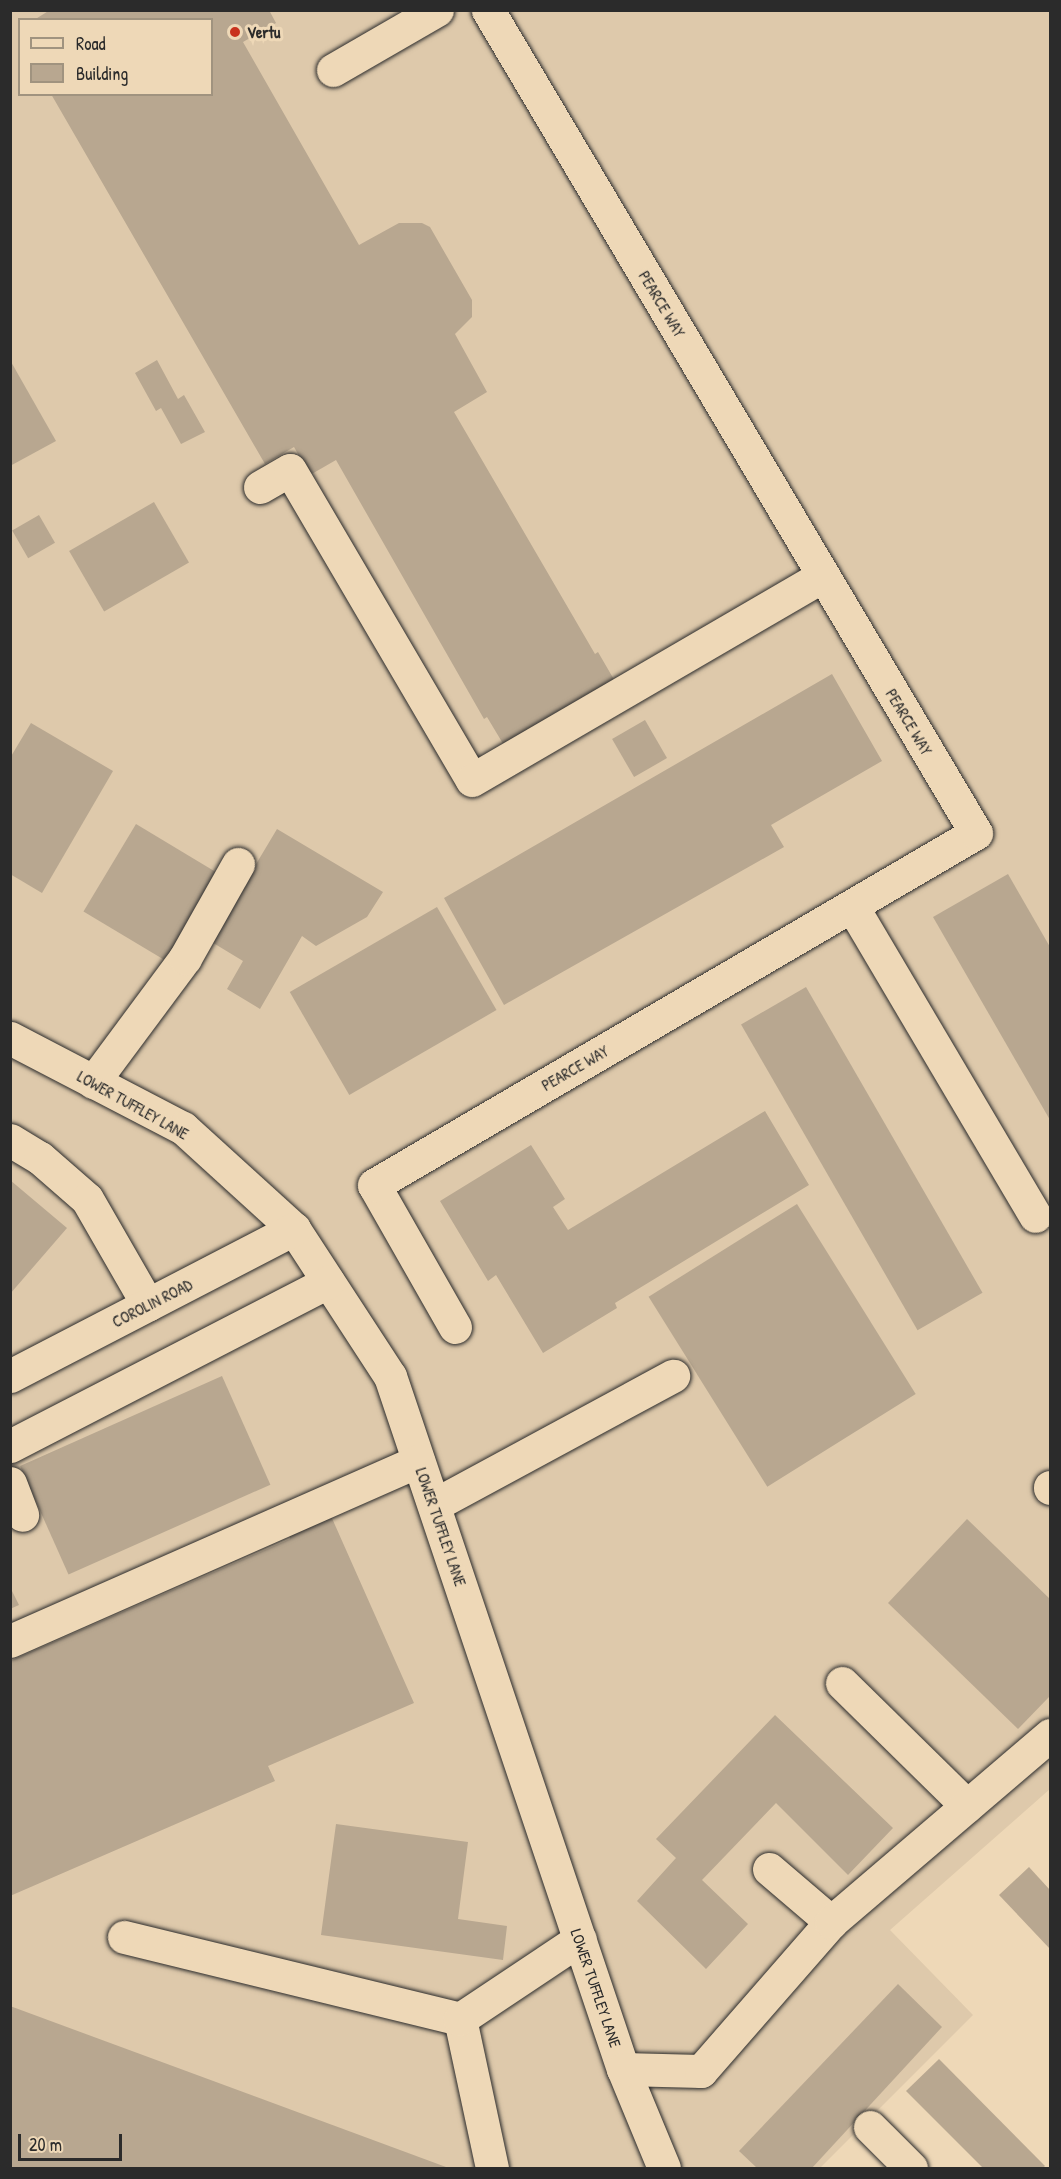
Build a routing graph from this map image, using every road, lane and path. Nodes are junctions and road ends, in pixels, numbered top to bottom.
1 (437, 10) edge
2 (488, 10) edge
3 (333, 70) dead end
4 (260, 487) dead end
5 (823, 576) junction
6 (238, 864) dead end
7 (852, 906) junction
8 (10, 1038) edge
9 (93, 1082) junction
10 (10, 1140) edge
11 (1035, 1216) dead end
12 (294, 1229) junction
13 (328, 1282) junction
14 (148, 1305) junction
15 (455, 1327) dead end
16 (10, 1376) edge
17 (673, 1376) dead end
18 (10, 1446) edge
19 (418, 1461) junction
20 (10, 1483) edge
21 (434, 1505) junction
22 (22, 1515) dead end
23 (10, 1641) edge
24 (842, 1683) dead end
25 (1050, 1735) edge
26 (967, 1806) junction
27 (770, 1869) dead end
28 (831, 1922) junction
29 (124, 1937) dead end
30 (580, 1940) junction
31 (460, 2019) junction
32 (623, 2069) junction
33 (870, 2127) dead end
34 (492, 2169) edge
35 (664, 2169) edge
36 (911, 2169) edge

1 - 3 street
2 - 5 street, PEARCE WAY
4 - 5 street
5 - 7 street, PEARCE WAY
6 - 9 street
7 - 11 street
7 - 15 street, PEARCE WAY
8 - 9 street, LOWER TUFFLEY LANE
9 - 12 street, LOWER TUFFLEY LANE
10 - 14 street
12 - 13 street, LOWER TUFFLEY LANE
12 - 14 street, COROLIN ROAD
13 - 18 street
13 - 19 street, LOWER TUFFLEY LANE
14 - 16 street, COROLIN ROAD
17 - 21 street
19 - 21 street, LOWER TUFFLEY LANE
19 - 23 street
20 - 22 street
21 - 30 street, LOWER TUFFLEY LANE
24 - 26 street
25 - 26 street
26 - 28 street
27 - 28 street
28 - 32 street
29 - 31 street
30 - 31 street
30 - 32 street, LOWER TUFFLEY LANE
31 - 34 street
32 - 35 street, LOWER TUFFLEY LANE
33 - 36 street

